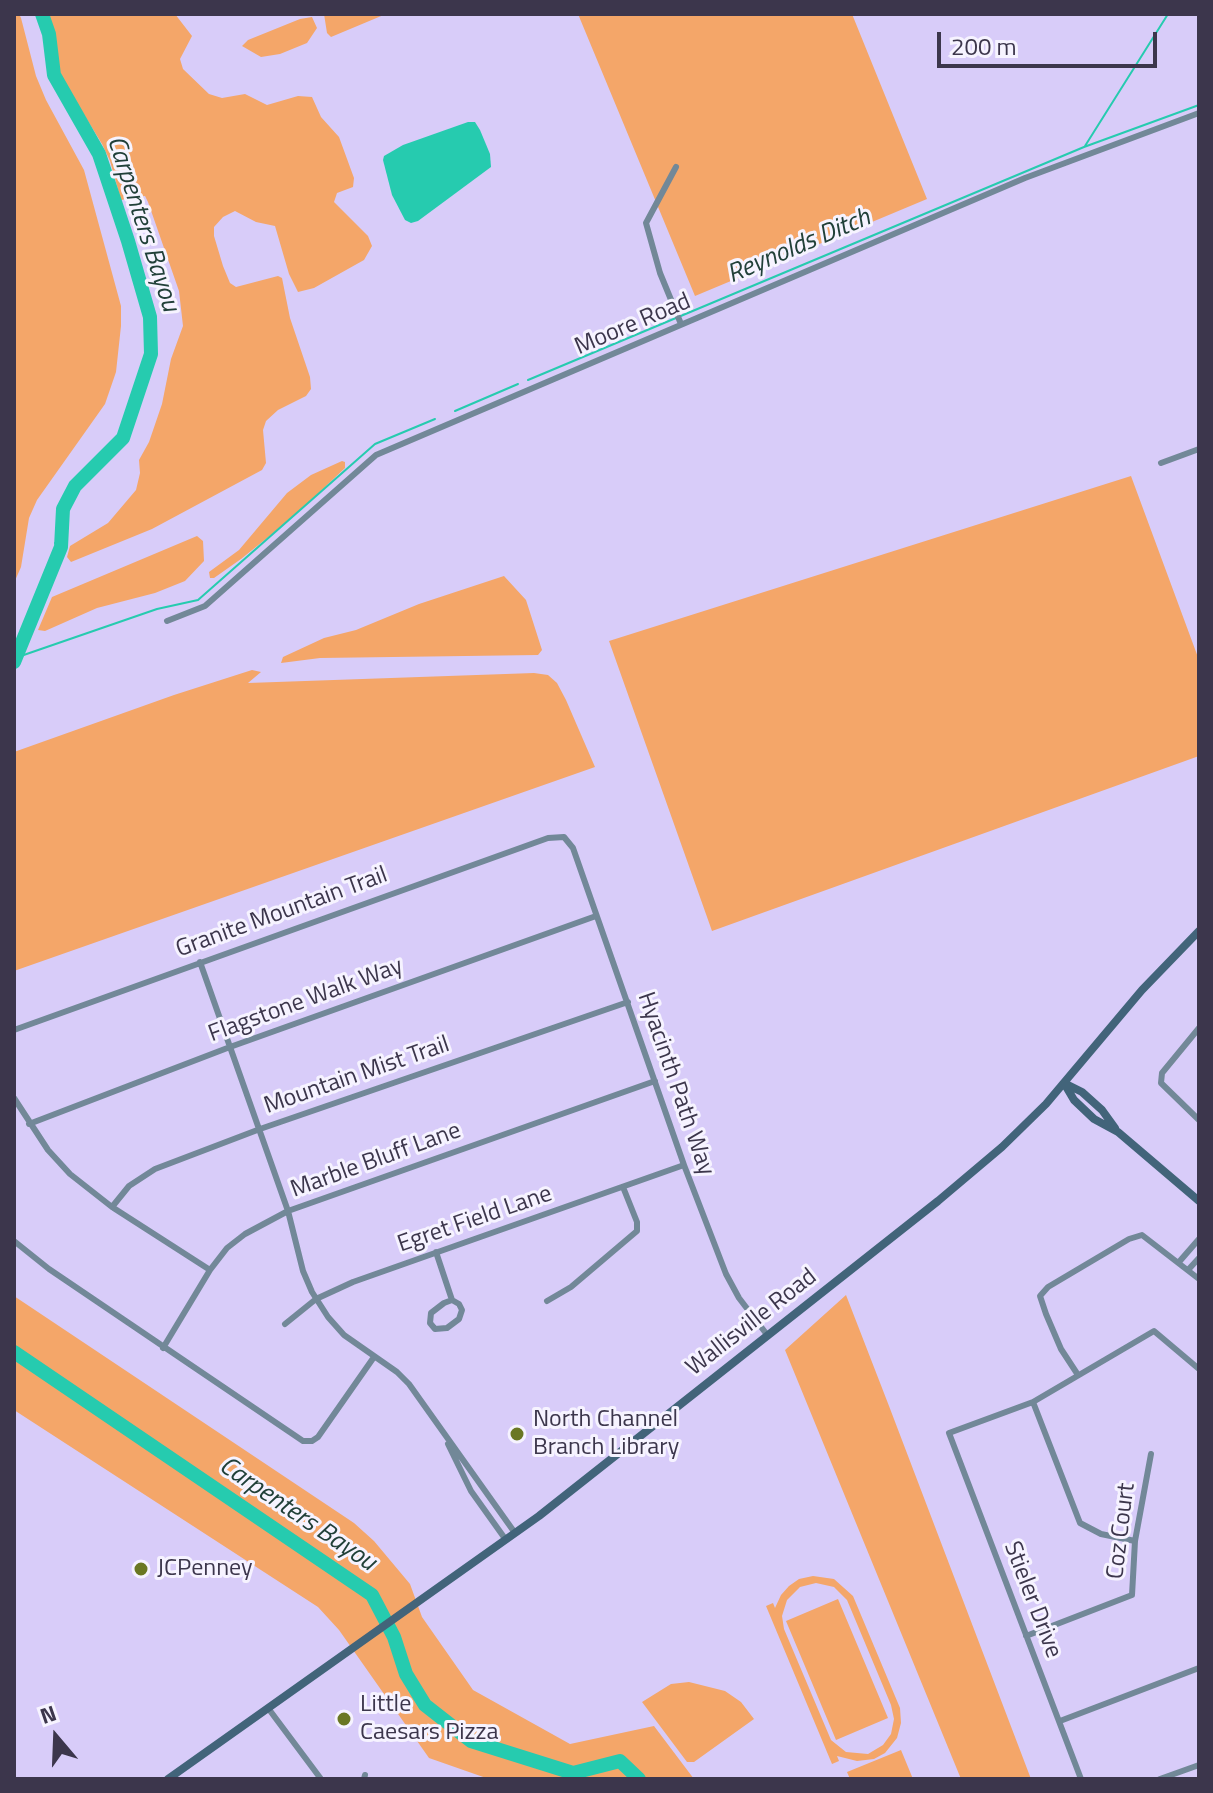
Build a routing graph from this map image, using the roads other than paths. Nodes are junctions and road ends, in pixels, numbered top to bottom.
1 (1199, 113) edge
2 (676, 167) dead end
3 (681, 324) junction
4 (1199, 449) edge
5 (1161, 463) dead end
6 (167, 621) dead end
7 (564, 837) joint
8 (596, 916) junction
9 (1199, 931) edge
10 (200, 962) junction
11 (628, 1002) junction
12 (1199, 1028) edge
13 (14, 1030) edge
14 (230, 1047) junction
15 (655, 1081) junction
16 (1064, 1083) junction
17 (14, 1098) edge
18 (1199, 1120) edge
19 (29, 1124) junction
20 (260, 1129) junction
21 (684, 1165) junction
22 (623, 1187) junction
23 (1199, 1201) edge
24 (112, 1207) junction
25 (288, 1211) junction
26 (1199, 1239) edge
27 (14, 1241) edge
28 (436, 1252) junction
29 (1199, 1258) edge
30 (1179, 1262) junction
31 (210, 1270) junction
32 (1188, 1270) junction
33 (1199, 1279) edge
34 (316, 1299) junction
35 (452, 1300) junction
36 (547, 1301) dead end
37 (285, 1324) dead end
38 (768, 1336) junction
39 (163, 1348) junction
40 (374, 1357) junction
41 (1199, 1369) edge
42 (1078, 1375) junction
43 (1033, 1402) junction
44 (446, 1437) junction
45 (1151, 1454) dead end
46 (515, 1533) junction
47 (506, 1540) junction
48 (1135, 1541) junction
49 (1026, 1636) junction
50 (1199, 1668) edge
51 (268, 1708) junction
52 (1060, 1721) junction
53 (1199, 1765) edge
54 (168, 1779) edge
55 (321, 1779) edge
56 (1081, 1779) edge
57 (1160, 1779) edge

1 - 3 street, Moore Road
2 - 3 street
3 - 6 street, Moore Road
4 - 5 street
7 - 8 street, Hyacinth Path Way
7 - 10 street, Granite Mountain Trail
8 - 11 street, Hyacinth Path Way
8 - 14 street, Flagstone Walk Way
9 - 16 main road, Wallisville Road
10 - 13 street, Granite Mountain Trail
10 - 14 street
11 - 15 street, Hyacinth Path Way
11 - 20 street, Mountain Mist Trail
12 - 18 street
14 - 19 street, Flagstone Walk Way
14 - 20 street
15 - 21 street, Hyacinth Path Way
15 - 25 street, Marble Bluff Lane
16 - 23 main road
16 - 38 main road, Wallisville Road
17 - 19 street
19 - 24 street
20 - 24 street, Mountain Mist Trail
20 - 25 street
21 - 22 street, Egret Field Lane
21 - 38 street, Hyacinth Path Way
22 - 28 street, Egret Field Lane
22 - 36 street
24 - 31 street
25 - 31 street, Marble Bluff Lane
25 - 34 street
26 - 30 street
27 - 39 street
28 - 34 street, Egret Field Lane
28 - 35 street
29 - 32 street
30 - 32 street
30 - 42 street
31 - 39 street, Marble Bluff Lane
32 - 33 street
34 - 37 street, Egret Field Lane
34 - 40 street
35 - 35 street
38 - 46 main road, Wallisville Road
39 - 40 street
40 - 44 street
41 - 42 street
42 - 43 street
43 - 48 street
43 - 49 street, Stieler Drive
44 - 46 street
44 - 47 street
45 - 48 street, Coz Court
46 - 47 main road, Wallisville Road
47 - 51 main road, Wallisville Road
48 - 49 street, Coz Court
49 - 52 street, Stieler Drive
50 - 52 street
51 - 54 main road, Wallisville Road
51 - 55 street
52 - 56 street, Stieler Drive
53 - 57 street

